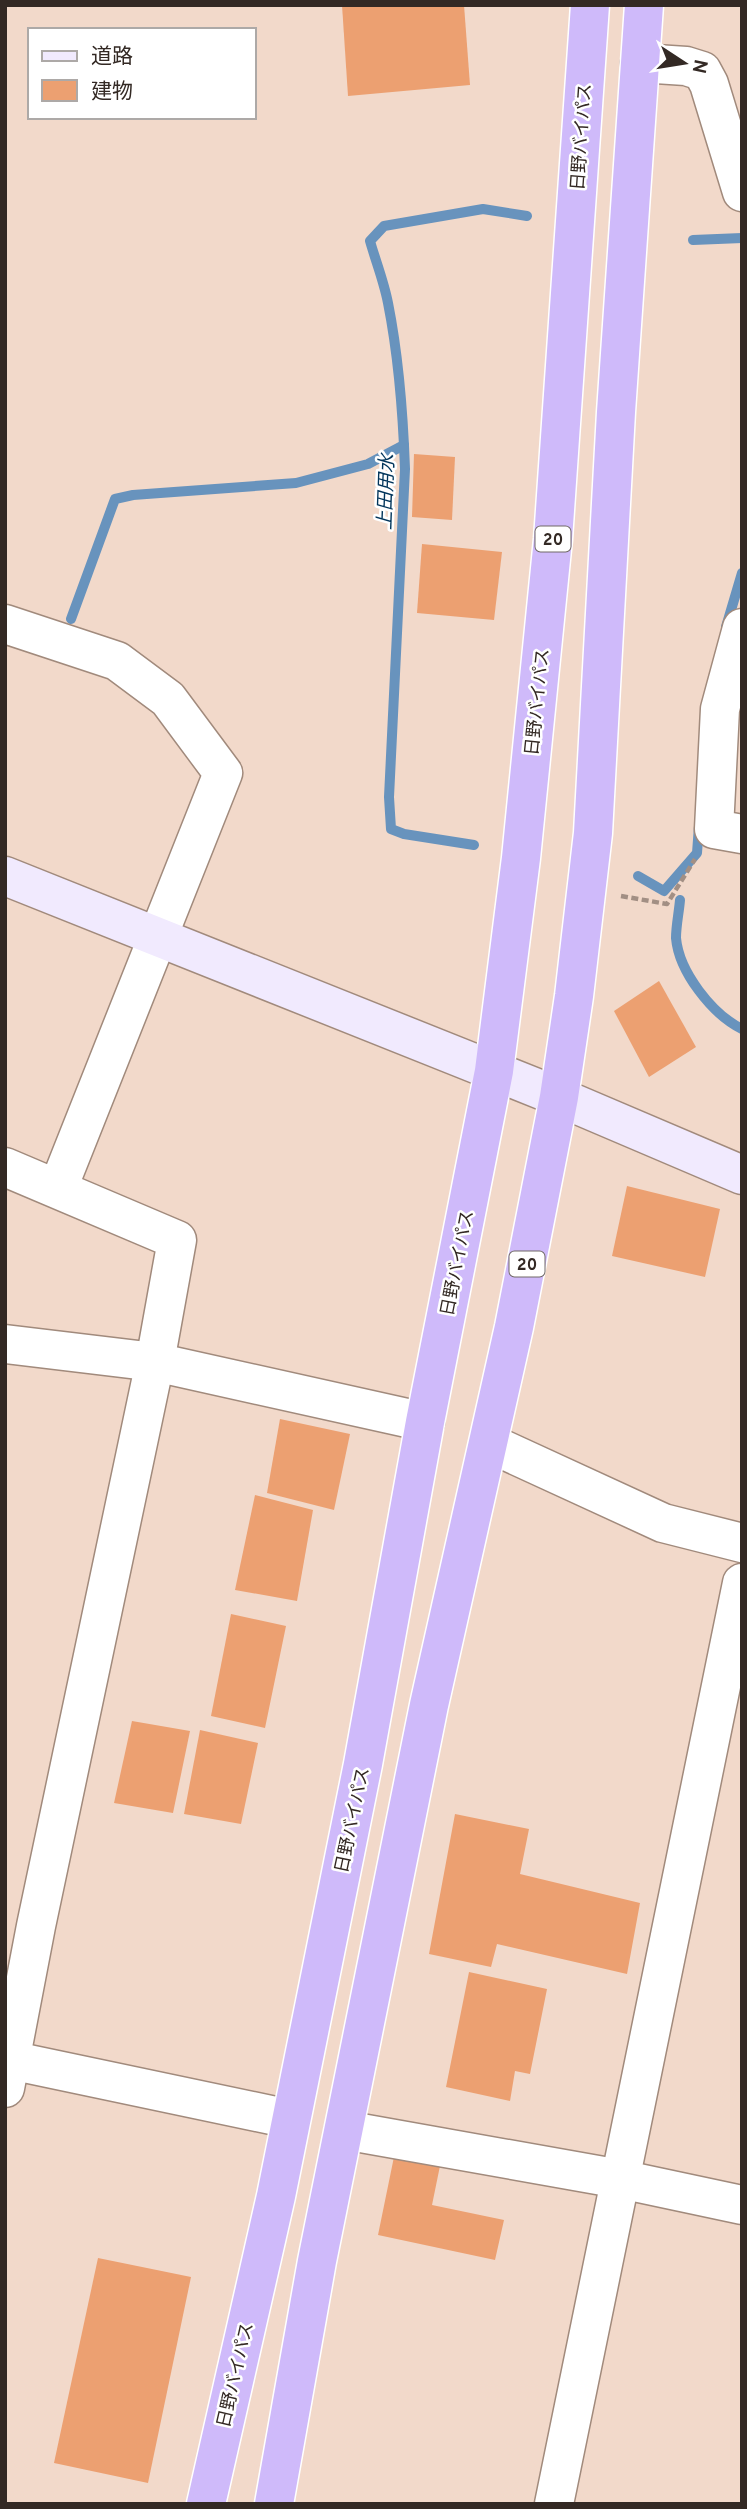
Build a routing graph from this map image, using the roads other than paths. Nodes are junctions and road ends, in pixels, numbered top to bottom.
1 (590, 5) edge
2 (644, 5) edge
3 (640, 63) junction
4 (742, 192) edge
5 (5, 624) edge
6 (742, 628) edge
7 (728, 831) edge
8 (5, 876) edge
9 (158, 937) junction
10 (494, 1071) junction
11 (559, 1097) junction
12 (5, 1167) edge
13 (742, 1175) edge
14 (58, 1188) junction
15 (5, 1344) edge
16 (155, 1362) junction
17 (425, 1422) junction
18 (489, 1443) junction
19 (742, 1543) edge
20 (742, 1583) edge
21 (7, 2069) edge
22 (290, 2119) junction
23 (344, 2130) junction
24 (620, 2179) junction
25 (742, 2205) edge
26 (564, 2502) edge
27 (206, 2504) edge
28 (274, 2504) edge

1 - 10 highway, 日野バイパス / 20
2 - 3 highway, 20
3 - 4 street
3 - 11 highway, 20
5 - 9 street
6 - 7 street
8 - 9 street
9 - 10 street
9 - 14 street
10 - 11 street
10 - 17 highway, 日野バイパス / 20
11 - 13 street
11 - 18 highway, 20
12 - 14 street
14 - 16 street
15 - 16 street
16 - 17 street
16 - 21 street
17 - 22 highway, 日野バイパス / 20
18 - 19 street
18 - 23 highway, 20
20 - 24 street
21 - 22 street
22 - 27 highway, 日野バイパス / 20
23 - 24 street
23 - 28 highway, 20
24 - 25 street
24 - 26 street

